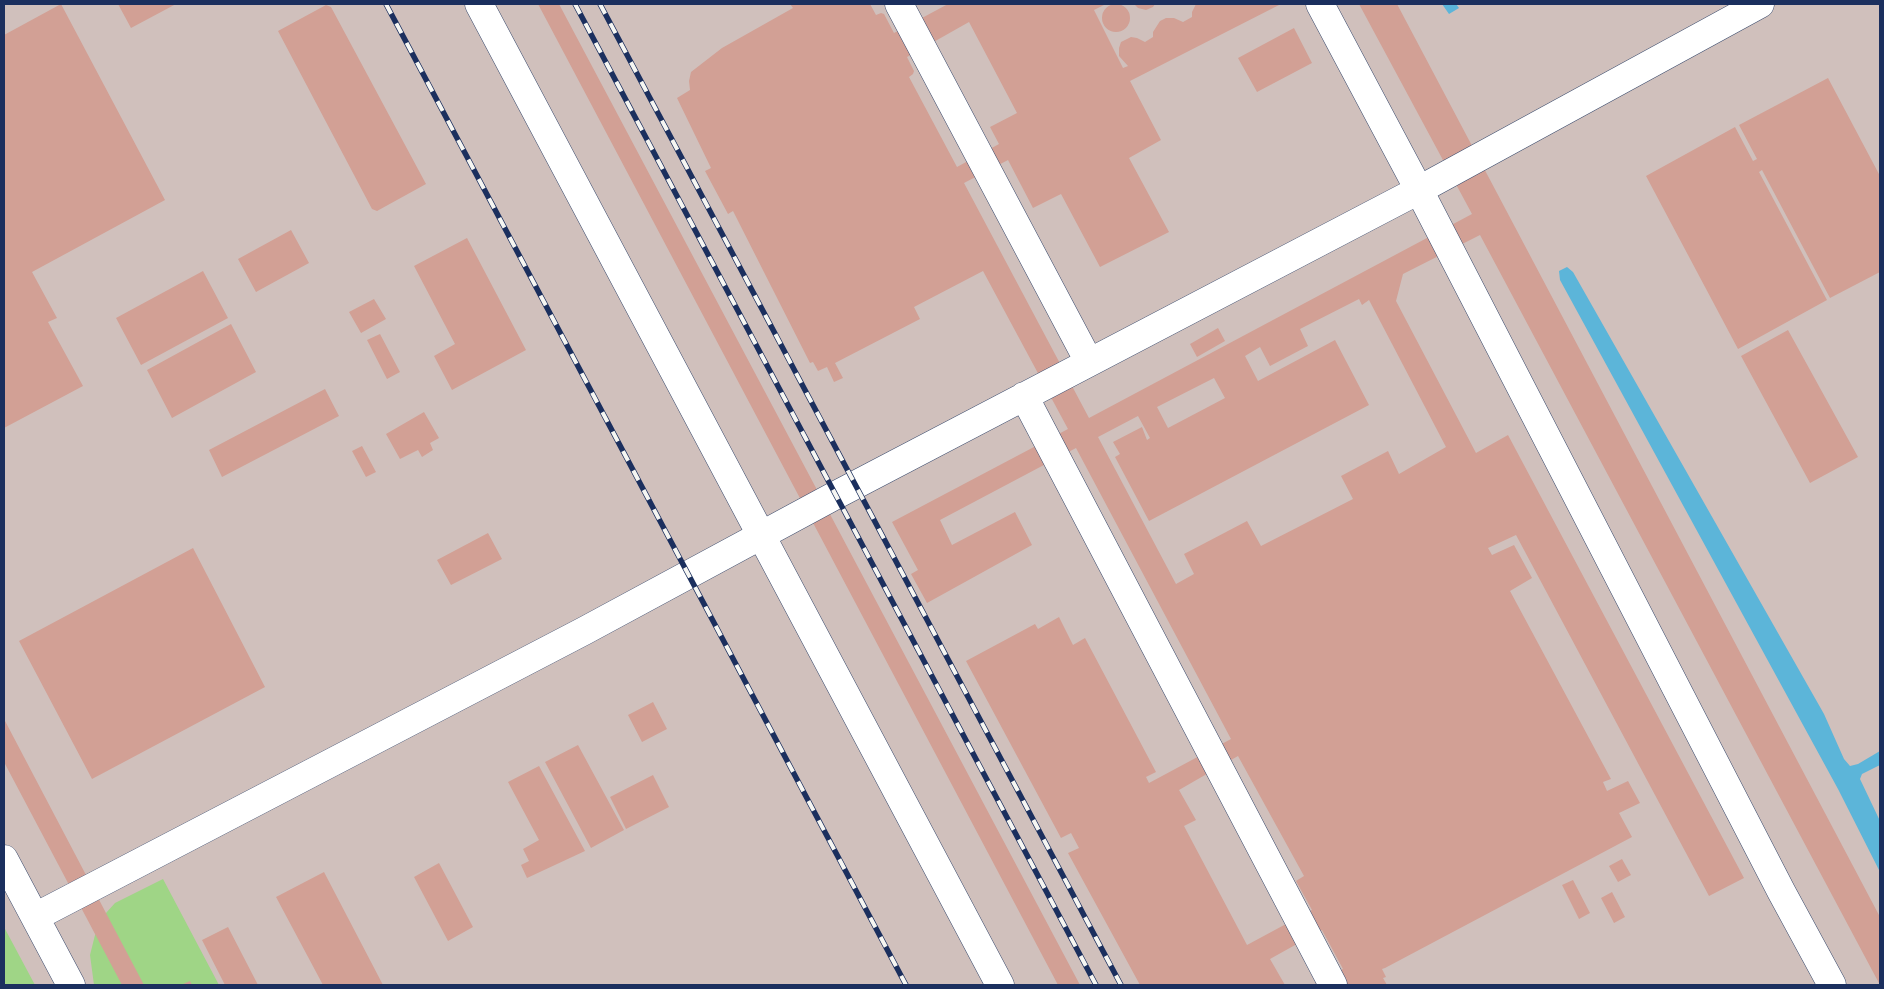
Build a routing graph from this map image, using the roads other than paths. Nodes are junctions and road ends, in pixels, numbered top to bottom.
1 (479, 4) edge
2 (899, 4) edge
3 (1320, 4) edge
4 (1760, 4) edge
5 (1419, 190) junction
6 (1089, 362) junction
7 (1024, 396) junction
8 (760, 535) junction
9 (4, 859) edge
10 (35, 917) junction
11 (71, 985) edge
12 (1000, 985) edge
13 (1333, 985) edge
14 (1832, 985) edge

1 - 8 lane
2 - 6 lane
3 - 5 lane
4 - 5 lane
5 - 6 lane
5 - 14 lane
6 - 7 lane
7 - 8 lane
7 - 13 lane
8 - 10 lane
8 - 12 lane
9 - 10 lane
10 - 11 lane

